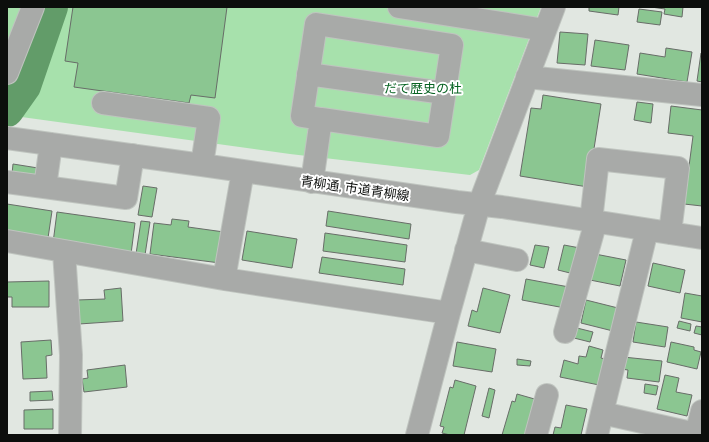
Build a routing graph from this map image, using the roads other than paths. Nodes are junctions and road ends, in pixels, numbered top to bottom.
1 (33, 7) edge
2 (399, 7) edge
3 (554, 7) edge
4 (545, 30) junction
5 (7, 73) edge
6 (308, 74) junction
7 (527, 77) junction
8 (444, 93) junction
9 (702, 94) edge
10 (102, 103) dead end
11 (321, 118) junction
12 (7, 138) edge
13 (51, 144) junction
14 (133, 155) junction
15 (202, 165) junction
16 (243, 171) junction
17 (7, 182) edge
18 (312, 182) junction
19 (45, 187) junction
20 (479, 205) junction
21 (593, 221) junction
22 (647, 230) junction
23 (670, 233) junction
24 (702, 238) edge
25 (7, 241) edge
26 (466, 250) junction
27 (64, 252) junction
28 (517, 260) dead end
29 (224, 279) junction
30 (448, 313) junction
31 (566, 332) dead end
32 (547, 395) dead end
33 (702, 411) edge
34 (602, 413) junction
35 (420, 434) edge
36 (696, 434) edge
37 (70, 435) edge
38 (536, 435) edge
39 (597, 435) edge

1 - 5 street
2 - 4 street
3 - 4 street
4 - 7 street
6 - 8 street
6 - 8 street
6 - 11 street
7 - 9 street
7 - 20 street
8 - 11 street
10 - 15 street
11 - 18 street
12 - 13 street, 青柳通, 市道青柳線
13 - 14 street, 青柳通, 市道青柳線
13 - 19 street
14 - 15 street, 青柳通, 市道青柳線
14 - 19 street
15 - 16 street, 青柳通, 市道青柳線
16 - 18 street, 青柳通, 市道青柳線
16 - 29 street
17 - 19 street
18 - 20 street, 青柳通, 市道青柳線
20 - 21 street, 青柳通, 市道青柳線
20 - 26 street
21 - 22 street, 青柳通, 市道青柳線
21 - 23 street
21 - 31 street
22 - 23 street, 青柳通, 市道青柳線
22 - 34 street
23 - 24 street, 青柳通, 市道青柳線
25 - 27 street
26 - 28 street
26 - 30 street
27 - 29 street
27 - 37 street
29 - 30 street
30 - 35 street
32 - 38 street
33 - 36 street
34 - 36 street
34 - 39 street

